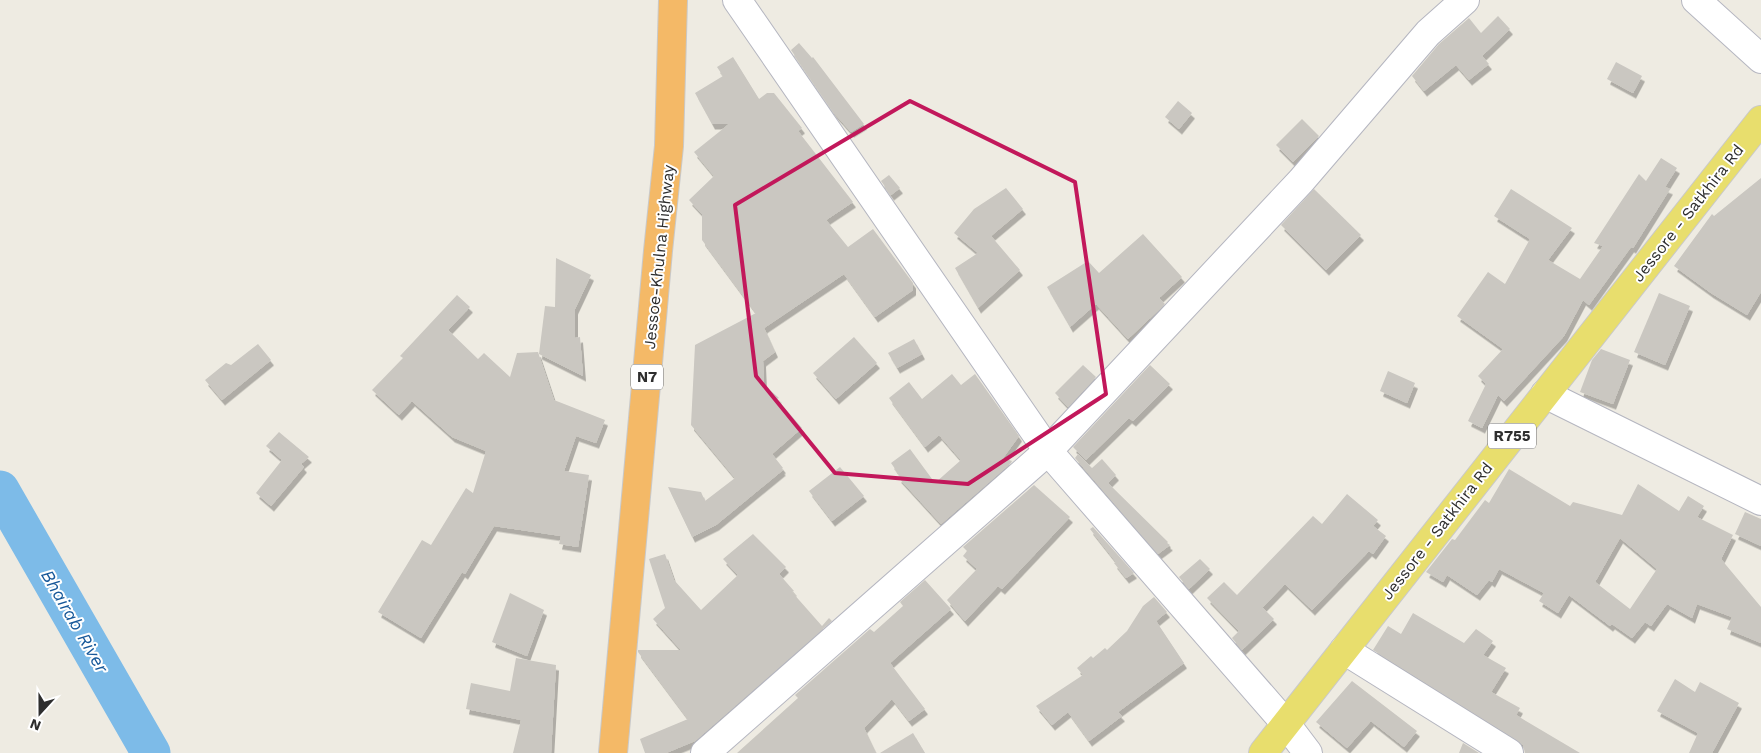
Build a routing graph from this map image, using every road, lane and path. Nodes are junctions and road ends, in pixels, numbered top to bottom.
1 (673, 0) edge
2 (737, 0) edge
3 (1465, 0) edge
4 (1696, 0) edge
5 (1761, 59) edge
6 (1761, 120) edge
7 (1545, 394) junction
8 (1048, 451) junction
9 (1761, 501) edge
10 (1344, 650) junction
11 (1286, 724) junction
12 (613, 753) edge
13 (705, 753) edge
14 (1263, 753) edge
15 (1308, 753) edge
16 (1508, 753) edge

1 - 12 highway, Jessoe-Khulna Highway / N7
2 - 8 street
3 - 8 street
4 - 5 street
6 - 7 main road, Jessore - Satkhira Rd / R755
7 - 9 street
7 - 10 main road, Jessore - Satkhira Rd / R755
8 - 11 street
8 - 13 street
10 - 11 main road, Jessore - Satkhira Rd / R755
10 - 16 street
11 - 14 main road, Jessore - Satkhira Rd / R755
11 - 15 street

